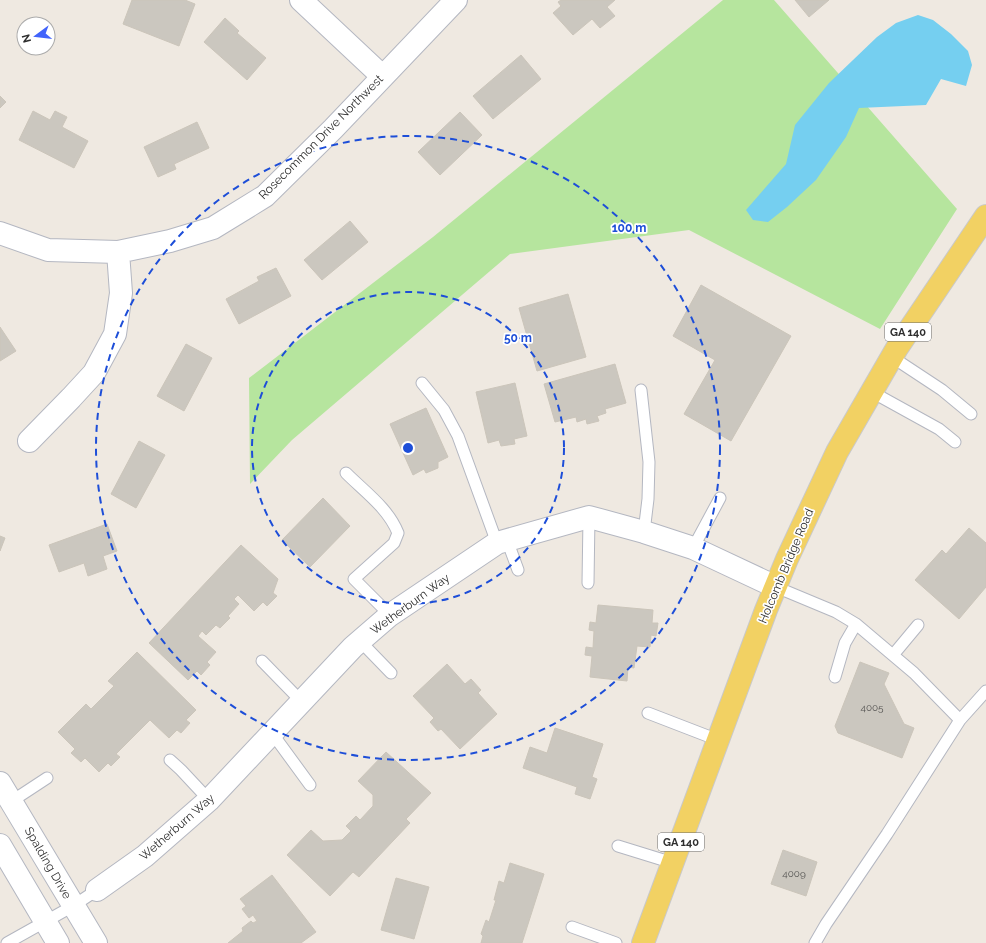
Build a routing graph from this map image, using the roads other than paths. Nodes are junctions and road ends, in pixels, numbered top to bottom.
1 (301, 0) edge
2 (456, 0) edge
3 (382, 76) junction
4 (986, 216) edge
5 (0, 233) edge
6 (118, 252) junction
7 (892, 357) junction
8 (422, 382) dead end
9 (641, 390) dead end
10 (872, 392) junction
11 (971, 414) dead end
12 (29, 441) dead end
13 (955, 442) dead end
14 (346, 474) dead end
15 (720, 498) dead end
16 (589, 517) junction
17 (644, 532) junction
18 (502, 541) junction
19 (693, 548) junction
20 (518, 570) dead end
21 (588, 583) dead end
22 (776, 587) junction
23 (390, 615) junction
24 (856, 624) junction
25 (918, 625) dead end
26 (360, 641) junction
27 (893, 655) junction
28 (262, 661) dead end
29 (391, 673) dead end
30 (835, 677) dead end
31 (986, 691) edge
32 (302, 702) junction
33 (648, 713) dead end
34 (960, 720) junction
35 (272, 734) junction
36 (718, 740) junction
37 (170, 760) dead end
38 (47, 778) dead end
39 (0, 783) edge
40 (310, 785) dead end
41 (209, 800) junction
42 (12, 801) junction
43 (0, 845) edge
44 (618, 846) dead end
45 (673, 863) junction
46 (97, 890) joint
47 (73, 906) junction
48 (46, 921) junction
49 (572, 927) dead end
50 (7, 943) edge
51 (58, 943) edge
52 (96, 943) edge
53 (616, 943) edge
54 (643, 943) edge
55 (815, 943) edge

1 - 3 street
2 - 3 street, Rosecommon Drive Northwest
3 - 6 street, Rosecommon Drive Northwest
4 - 7 main road, Holcomb Bridge Road / GA 140
5 - 6 street, Rosecommon Drive Northwest
6 - 12 street
7 - 10 main road, Holcomb Bridge Road / GA 140
7 - 11 lane
8 - 18 lane
9 - 17 lane
10 - 13 lane
10 - 22 main road, Holcomb Bridge Road / GA 140
14 - 23 lane
15 - 19 lane
16 - 17 street
16 - 18 street, Wetherburn Way
16 - 21 lane
17 - 19 street
18 - 20 lane
18 - 23 street, Wetherburn Way
19 - 22 street
22 - 24 lane
22 - 36 main road, Holcomb Bridge Road / GA 140
23 - 26 street, Wetherburn Way
24 - 27 lane
24 - 30 lane
25 - 27 lane
26 - 29 lane
26 - 32 street, Wetherburn Way
27 - 34 lane
28 - 32 lane
31 - 34 lane
32 - 35 street, Wetherburn Way
33 - 36 lane
34 - 55 lane
35 - 40 lane
35 - 41 street, Wetherburn Way
36 - 45 main road, Holcomb Bridge Road / GA 140
37 - 41 lane
38 - 42 lane
39 - 42 street, Spalding Drive
41 - 46 street, Wetherburn Way
42 - 47 street, Spalding Drive
43 - 48 street
44 - 45 lane
45 - 54 main road, Holcomb Bridge Road / GA 140
46 - 47 lane
47 - 48 lane
47 - 52 street, Spalding Drive
48 - 50 lane
48 - 51 street
49 - 53 lane

